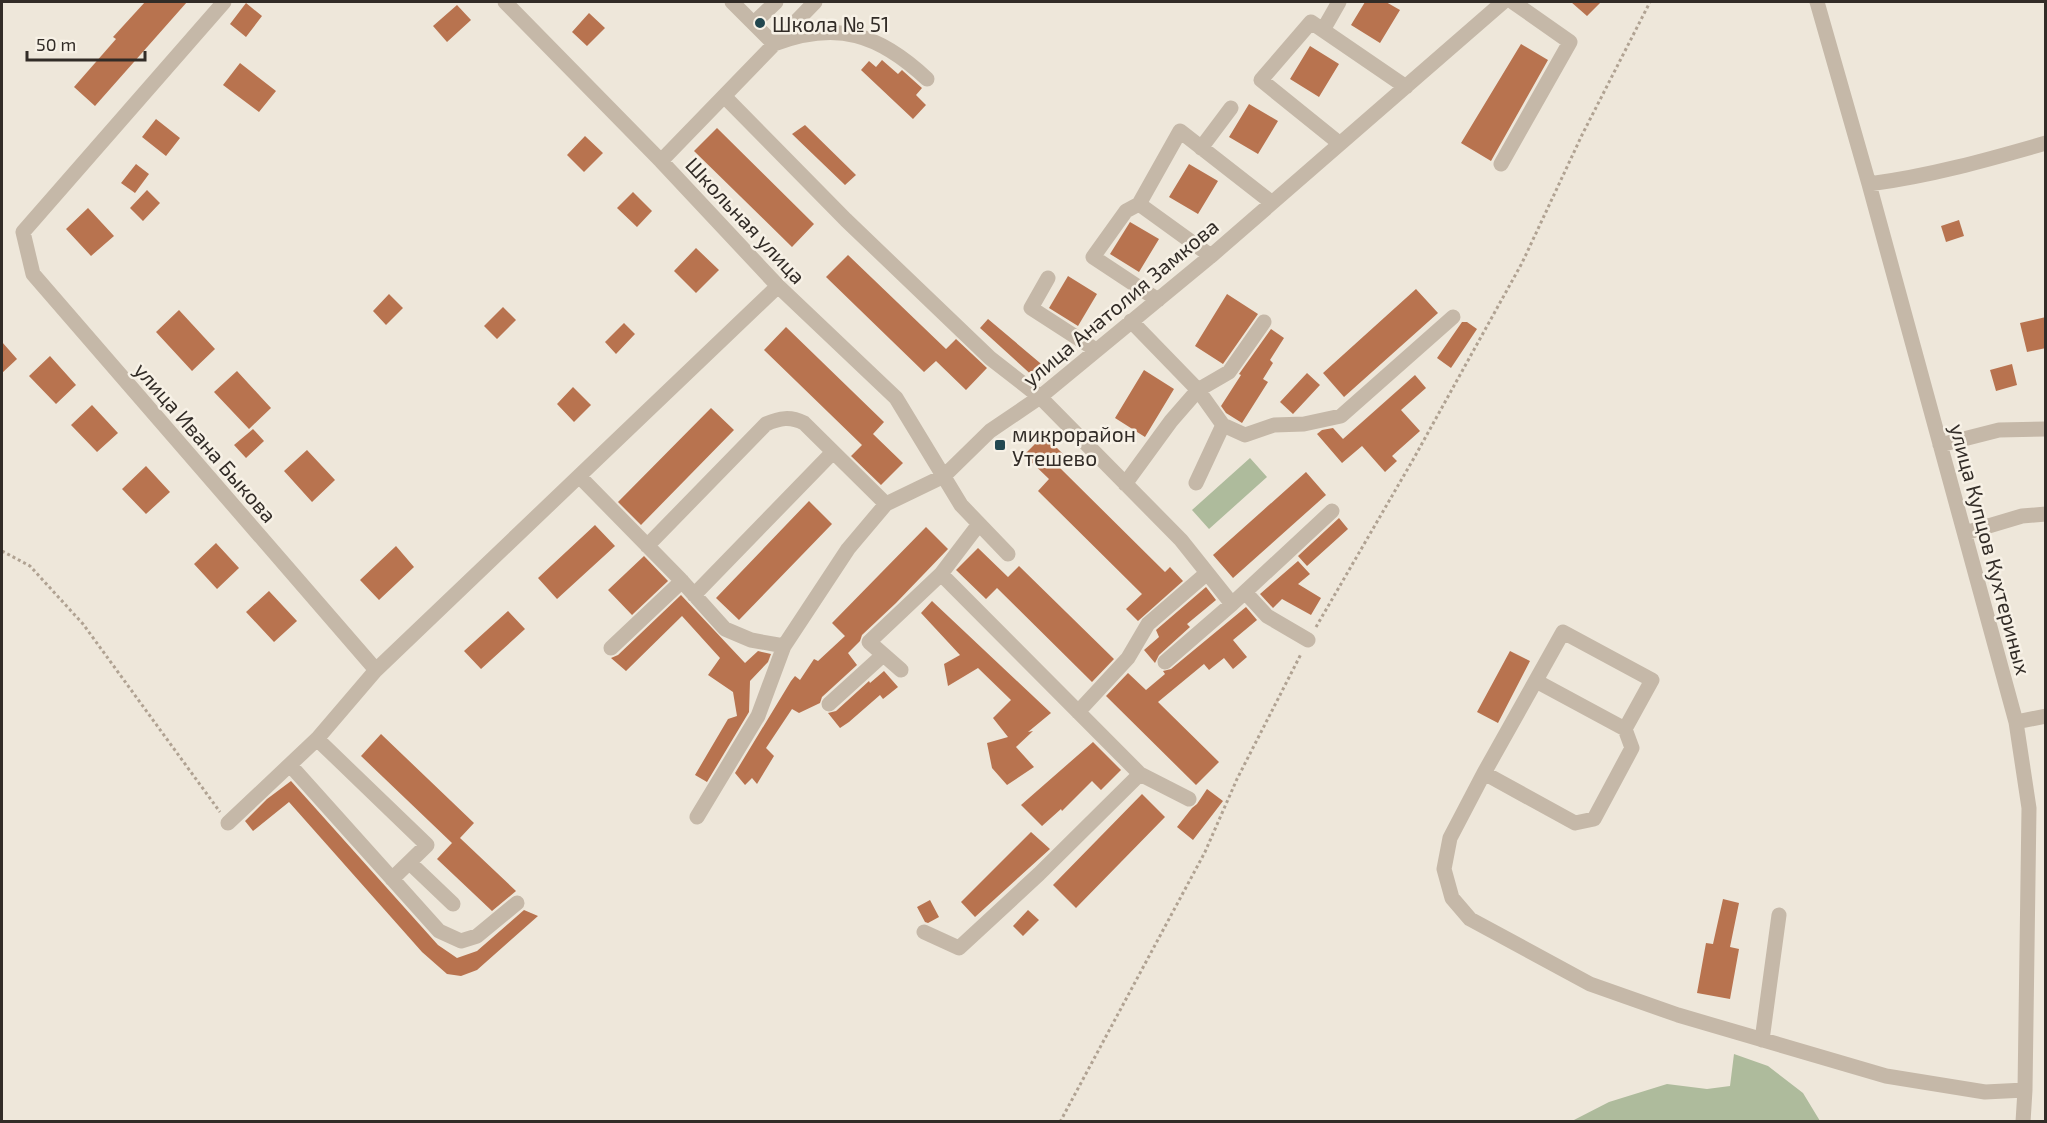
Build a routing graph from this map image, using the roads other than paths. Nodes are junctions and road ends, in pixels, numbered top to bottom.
1 (224, 2) edge
2 (505, 2) edge
3 (732, 2) edge
4 (776, 2) edge
5 (815, 2) edge
6 (1339, 2) edge
7 (1503, 2) edge
8 (1513, 2) edge
9 (1817, 2) edge
10 (754, 23) junction
11 (1323, 30) junction
12 (774, 44) junction
13 (927, 79) dead end
14 (1406, 87) junction
15 (724, 96) junction
16 (1231, 108) dead end
17 (1339, 143) junction
18 (2046, 143) edge
19 (1201, 148) junction
20 (661, 161) junction
21 (1501, 164) dead end
22 (1869, 184) junction
23 (1271, 202) junction
24 (1138, 204) junction
25 (1211, 256) junction
26 (1048, 278) dead end
27 (778, 286) junction
28 (1158, 300) junction
29 (1453, 316) dead end
30 (1131, 321) junction
31 (1264, 322) dead end
32 (1096, 350) junction
33 (1198, 390) junction
34 (1040, 397) junction
35 (1223, 425) junction
36 (2046, 429) edge
37 (1940, 445) junction
38 (833, 452) junction
39 (944, 476) junction
40 (580, 477) junction
41 (1196, 483) dead end
42 (1125, 484) junction
43 (886, 504) junction
44 (1332, 511) dead end
45 (2046, 514) edge
46 (979, 524) junction
47 (1965, 533) junction
48 (647, 546) junction
49 (1008, 554) dead end
50 (1207, 573) junction
51 (941, 574) junction
52 (682, 581) junction
53 (1245, 592) junction
54 (694, 595) junction
55 (1232, 604) junction
56 (1308, 640) road end
57 (784, 646) junction
58 (611, 648) dead end
59 (883, 655) junction
60 (1165, 662) dead end
61 (376, 670) junction
62 (901, 670) dead end
63 (1536, 681) junction
64 (829, 704) dead end
65 (1078, 712) junction
66 (2046, 716) edge
67 (2016, 722) junction
68 (1625, 729) junction
69 (317, 739) junction
70 (290, 765) junction
71 (1484, 773) junction
72 (1140, 774) junction
73 (1189, 799) dead end
74 (698, 817) dead end
75 (228, 824) road end
76 (410, 863) junction
77 (392, 879) junction
78 (517, 903) dead end
79 (453, 904) dead end
80 (1779, 915) dead end
81 (924, 932) dead end
82 (1762, 1040) junction
83 (2025, 1090) junction
84 (2023, 1122) edge

1 - 61 street, улица Ивана Быкова
2 - 20 street, Школьная улица
3 - 10 street
4 - 10 street
5 - 12 street
6 - 11 street
7 - 14 street, улица Анатолия Замкова
8 - 21 street
9 - 22 street, улица Купцов Кухтериных
10 - 12 street
11 - 14 street
11 - 17 street
12 - 13 street
12 - 15 street
14 - 17 street, улица Анатолия Замкова
15 - 20 street
15 - 34 street
16 - 19 street
17 - 23 street, улица Анатолия Замкова
18 - 22 street
19 - 23 street
19 - 24 street
20 - 27 street, Школьная улица
22 - 37 street, улица Купцов Кухтериных
23 - 25 street, улица Анатолия Замкова
24 - 25 street
24 - 28 street
25 - 28 street, улица Анатолия Замкова
26 - 32 street
27 - 39 street, Школьная улица
27 - 40 street
28 - 30 street, улица Анатолия Замкова
29 - 35 street
30 - 32 street, улица Анатолия Замкова
30 - 33 street
31 - 33 street
32 - 34 street, улица Анатолия Замкова
33 - 35 street
33 - 42 street
34 - 39 street, улица Анатолия Замкова
34 - 42 street
35 - 41 street
36 - 37 street
37 - 47 street, улица Купцов Кухтериных
38 - 43 street
38 - 48 street
38 - 54 street
39 - 43 street, улица Анатолия Замкова
39 - 46 street, Школьная улица
40 - 48 street
40 - 61 street
42 - 50 street
43 - 57 street, улица Анатолия Замкова
44 - 53 street
45 - 47 street
46 - 49 street, Школьная улица
46 - 51 street
47 - 67 street, улица Купцов Кухтериных
48 - 52 street
50 - 55 street
50 - 65 street
51 - 59 street
51 - 65 street
52 - 54 street
52 - 58 street
53 - 55 street
53 - 56 street
54 - 57 street
55 - 60 street
57 - 74 street, улица Анатолия Замкова
59 - 62 street
59 - 64 street
61 - 69 street
63 - 68 street
63 - 68 street
63 - 71 street
65 - 72 street
66 - 67 street
67 - 83 street, улица Купцов Кухтериных
68 - 71 street
69 - 70 street
69 - 76 street
70 - 75 street
70 - 77 street
71 - 82 street
72 - 73 street
72 - 81 street
76 - 77 street
76 - 79 street
77 - 78 street
80 - 82 street
82 - 83 street
83 - 84 street, улица Купцов Кухтериных

